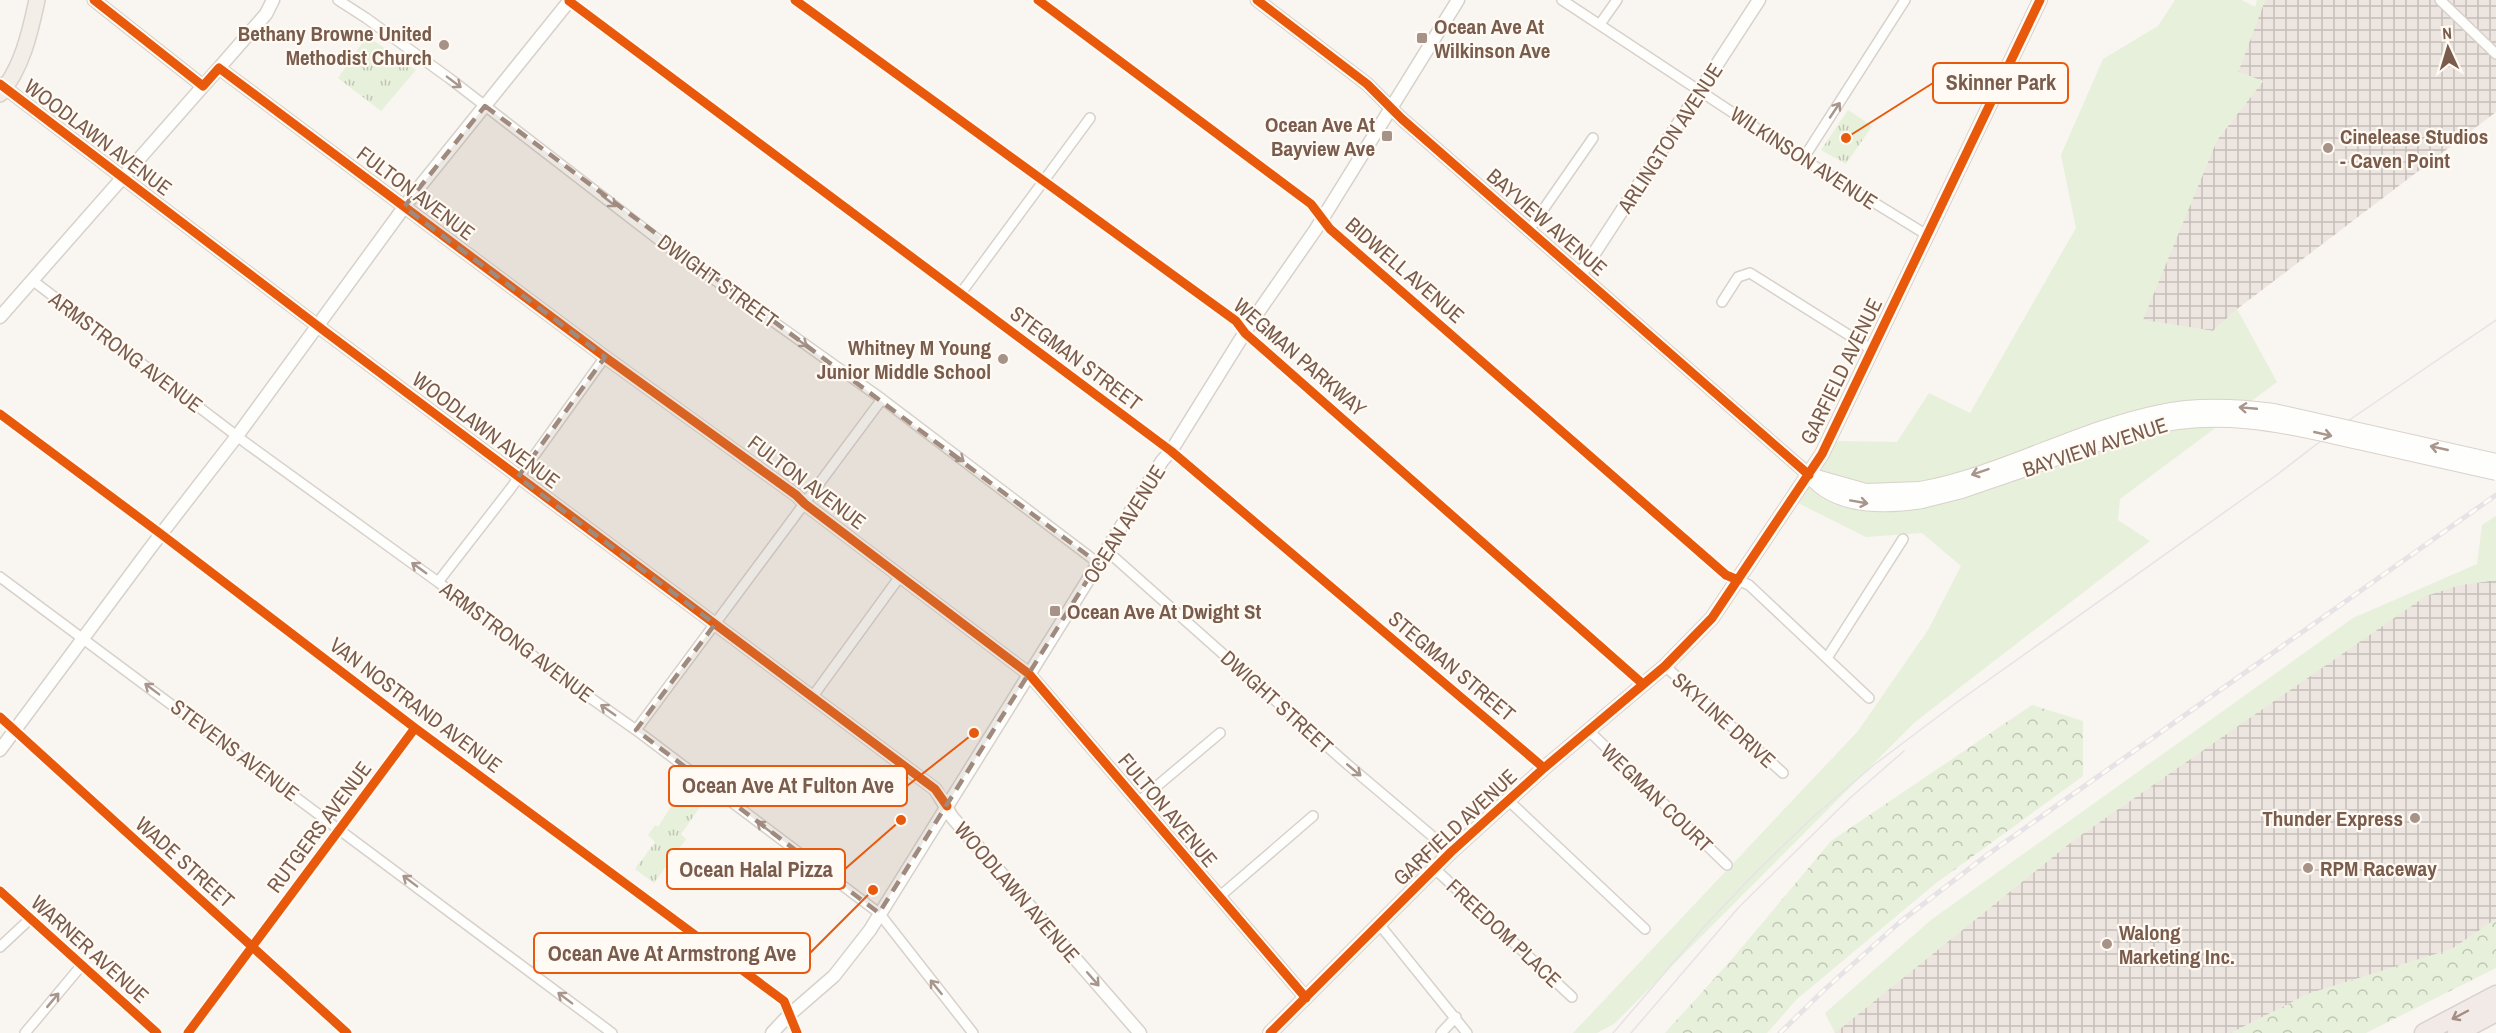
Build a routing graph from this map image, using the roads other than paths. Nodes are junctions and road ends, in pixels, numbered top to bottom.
1 (36, 0) edge
2 (94, 0) edge
3 (273, 0) edge
4 (338, 0) edge
5 (569, 0) edge
6 (795, 0) edge
7 (1038, 0) edge
8 (1257, 0) edge
9 (1458, 0) edge
10 (1562, 0) edge
11 (1617, 0) edge
12 (1759, 0) edge
13 (1905, 0) edge
14 (2040, 0) edge
15 (2440, 0) edge
16 (1600, 24) junction
17 (2496, 54) edge
18 (219, 68) junction
19 (203, 86) junction
20 (2, 89) edge
21 (1700, 91) junction
22 (485, 106) junction
23 (1391, 107) junction
24 (1090, 118) dead end
25 (1593, 138) dead end
26 (1803, 159) junction
27 (122, 178) junction
28 (1043, 182) junction
29 (404, 207) junction
30 (1322, 219) junction
31 (1529, 230) junction
32 (1927, 235) junction
33 (1580, 275) junction
34 (32, 280) junction
35 (961, 293) junction
36 (1722, 302) dead end
37 (0, 317) edge
38 (317, 326) junction
39 (1245, 333) junction
40 (1871, 348) junction
41 (605, 357) junction
42 (882, 399) junction
43 (0, 414) edge
44 (237, 436) junction
45 (1171, 451) junction
46 (2496, 461) edge
47 (2496, 473) edge
48 (1809, 475) junction
49 (518, 477) junction
50 (1921, 495) junction
51 (805, 504) junction
52 (161, 534) junction
53 (1903, 539) dead end
54 (1106, 550) junction
55 (1098, 563) junction
56 (901, 575) junction
57 (0, 577) edge
58 (1738, 580) junction
59 (438, 582) junction
60 (715, 624) junction
61 (84, 638) junction
62 (1827, 658) junction
63 (1665, 666) junction
64 (1029, 674) junction
65 (1643, 684) junction
66 (813, 696) junction
67 (1869, 698) dead end
68 (0, 717) edge
69 (415, 729) junction
70 (15, 730) junction
71 (636, 730) junction
72 (1588, 730) junction
73 (1220, 733) dead end
74 (0, 750) edge
75 (1544, 768) junction
76 (1783, 773) dead end
77 (1509, 801) junction
78 (1138, 802) junction
79 (946, 806) junction
80 (1312, 816) dead end
81 (339, 828) junction
82 (1451, 852) junction
83 (1727, 865) dead end
84 (1435, 868) junction
85 (0, 891) edge
86 (1219, 897) junction
87 (879, 913) junction
88 (30, 919) junction
89 (1379, 924) junction
90 (1645, 929) dead end
91 (0, 947) edge
92 (252, 947) junction
93 (81, 966) junction
94 (2496, 995) edge
95 (1572, 997) dead end
96 (1306, 998) junction
97 (2496, 1012) edge
98 (789, 1015) junction
99 (1456, 1017) junction
100 (25, 1033) edge
101 (157, 1033) edge
102 (188, 1033) edge
103 (346, 1033) edge
104 (612, 1033) edge
105 (772, 1033) edge
106 (797, 1033) edge
107 (973, 1033) edge
108 (1140, 1033) edge
109 (1270, 1033) edge
110 (1441, 1033) edge
111 (1467, 1033) edge
112 (2424, 1033) edge
113 (2457, 1033) edge

1 - 20 main road
2 - 19 street
3 - 18 street
4 -> 22 street, DWIGHT STREET
5 - 22 street
5 - 35 street, STEGMAN STREET
6 - 28 street, WEGMAN PARKWAY
7 - 30 street, BIDWELL AVENUE
8 - 23 street, BAYVIEW AVENUE
9 - 23 street, OCEAN AVENUE
10 - 16 street, WILKINSON AVENUE
11 - 16 street
12 - 21 street, ARLINGTON AVENUE
26 -> 13 street
14 - 32 main road, GARFIELD AVENUE
15 - 17 street
16 - 21 street, WILKINSON AVENUE
18 - 19 street
18 - 29 street, FULTON AVENUE
19 - 27 street
20 - 27 street, WOODLAWN AVENUE
21 - 26 street, WILKINSON AVENUE
21 - 33 street, ARLINGTON AVENUE
22 - 29 street
22 -> 42 street, DWIGHT STREET
23 - 30 street, OCEAN AVENUE
23 - 31 street, BAYVIEW AVENUE
24 - 28 street
25 - 31 street
26 - 32 street, WILKINSON AVENUE
27 - 34 street
27 - 38 street, WOODLAWN AVENUE
28 - 35 street
28 - 39 street, WEGMAN PARKWAY
29 - 38 street
29 - 41 street, FULTON AVENUE
30 - 39 street, OCEAN AVENUE
30 - 58 street, BIDWELL AVENUE
31 - 33 street, BAYVIEW AVENUE
32 - 40 main road, GARFIELD AVENUE
33 - 48 street, BAYVIEW AVENUE
34 - 37 street
34 - 44 street, ARMSTRONG AVENUE
35 - 45 street, STEGMAN STREET
36 - 40 street
38 - 44 street
38 - 49 street, WOODLAWN AVENUE
39 - 45 street, OCEAN AVENUE
39 - 65 street, WEGMAN PARKWAY
40 - 48 main road, GARFIELD AVENUE
41 - 49 street
41 - 51 street, FULTON AVENUE
42 - 51 street
42 -> 55 street, DWIGHT STREET
43 - 52 street, VAN NOSTRAND AVENUE
44 - 52 street
59 -> 44 street, ARMSTRONG AVENUE
45 - 54 street, OCEAN AVENUE
45 - 75 street, STEGMAN STREET
46 -> 50 main road, BAYVIEW AVENUE, bridge
50 -> 47 main road, BAYVIEW AVENUE, bridge
48 - 50 main road, BAYVIEW AVENUE
48 - 58 main road, GARFIELD AVENUE
49 - 59 street
49 - 60 street, WOODLAWN AVENUE
51 - 56 street, FULTON AVENUE
51 - 60 street
52 - 61 street
52 - 69 street, VAN NOSTRAND AVENUE
53 - 62 street
54 - 55 street, OCEAN AVENUE
54 -> 82 street, DWIGHT STREET
55 - 64 street, OCEAN AVENUE
56 - 64 street, FULTON AVENUE
56 - 66 street
57 - 61 street, STEVENS AVENUE
58 - 62 street, BIDWELL AVENUE
58 - 63 main road, GARFIELD AVENUE
71 -> 59 street, ARMSTRONG AVENUE
60 - 66 street, WOODLAWN AVENUE
60 - 71 street
61 - 70 street
81 -> 61 street, STEVENS AVENUE
62 - 67 street, BIDWELL AVENUE
63 - 65 main road, GARFIELD AVENUE
63 - 76 street, SKYLINE DRIVE
64 - 78 street, FULTON AVENUE
64 - 79 street, OCEAN AVENUE
65 - 72 main road, GARFIELD AVENUE
66 - 79 street, WOODLAWN AVENUE
68 - 70 street, WADE STREET
69 - 81 street, RUTGERS AVENUE
69 - 98 street, VAN NOSTRAND AVENUE
70 - 74 street
70 - 92 street, WADE STREET
87 -> 71 street, ARMSTRONG AVENUE
72 - 75 main road, GARFIELD AVENUE
72 - 83 street, WEGMAN COURT
73 - 78 street
75 - 77 main road, GARFIELD AVENUE
77 - 82 main road, GARFIELD AVENUE
77 - 90 street
78 - 86 street, FULTON AVENUE
79 - 87 street, OCEAN AVENUE
79 -> 108 street, WOODLAWN AVENUE
80 - 86 street
81 - 92 street, RUTGERS AVENUE
104 -> 81 street, STEVENS AVENUE
82 - 84 main road, GARFIELD AVENUE
84 - 89 main road, GARFIELD AVENUE
84 - 95 street, FREEDOM PLACE
85 - 88 street, WARNER AVENUE
86 - 96 street, FULTON AVENUE
87 - 98 street, OCEAN AVENUE
107 -> 87 street, ARMSTRONG AVENUE
88 - 91 street
88 - 93 street, WARNER AVENUE
89 - 96 main road, GARFIELD AVENUE
89 - 99 street
92 - 102 street, RUTGERS AVENUE
92 - 103 street, WADE STREET
100 -> 93 street
93 - 101 street, WARNER AVENUE
94 -> 112 highway
96 - 109 main road, GARFIELD AVENUE
97 - 113 highway
98 - 105 street, OCEAN AVENUE
98 - 106 street, VAN NOSTRAND AVENUE
99 - 110 street
99 - 111 street

